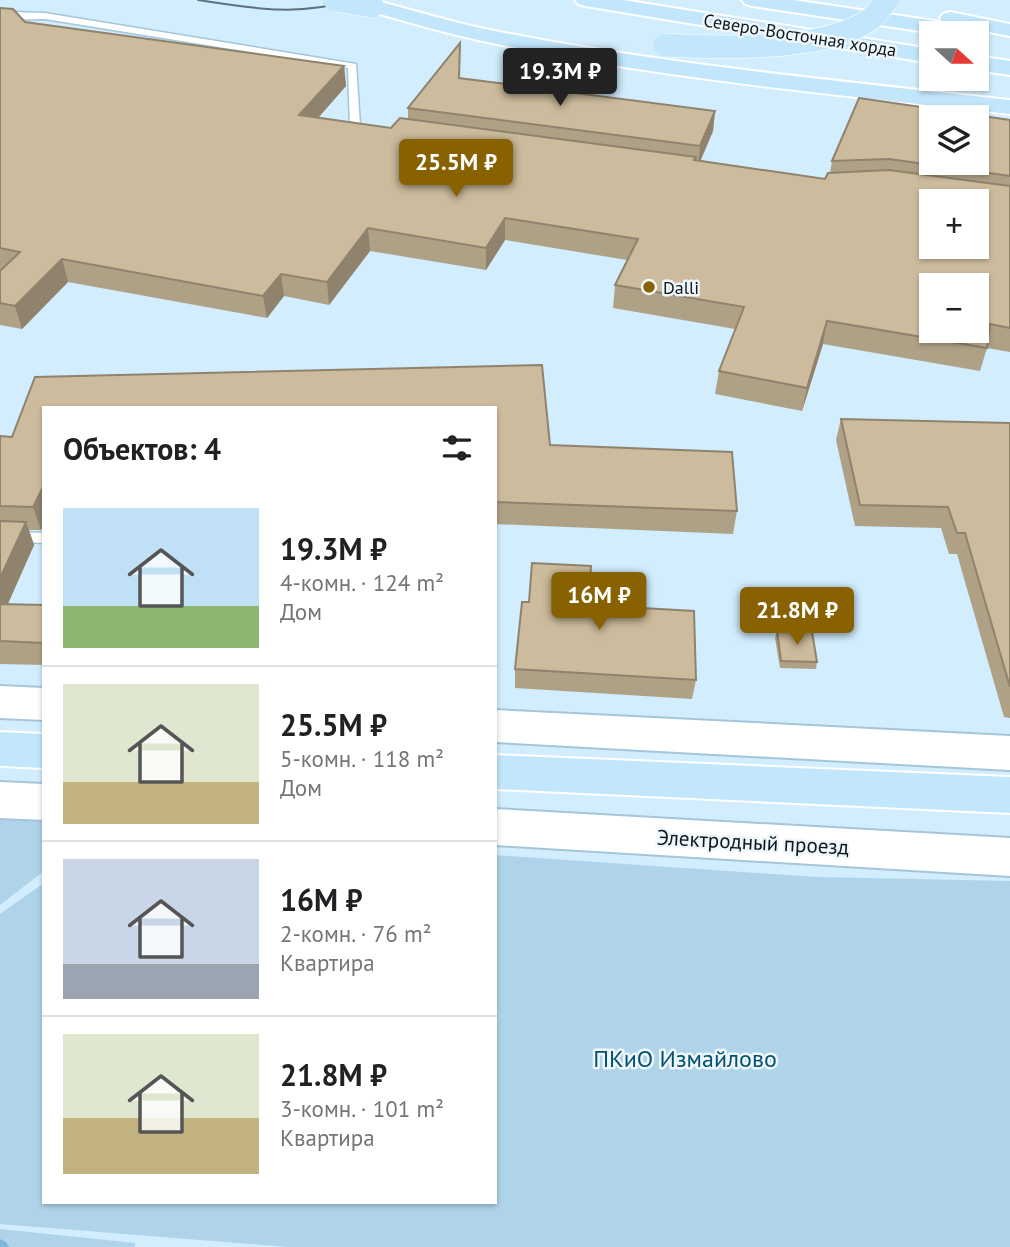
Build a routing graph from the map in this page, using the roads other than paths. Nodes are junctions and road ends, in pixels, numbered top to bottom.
1 (335, 0) edge
2 (752, 0) edge
3 (852, 0) edge
4 (887, 0) edge
5 (594, 2) edge
6 (372, 6) junction
7 (0, 17) edge
8 (919, 25) edge
9 (1010, 30) edge
10 (989, 35) edge
11 (1010, 38) edge
12 (919, 54) edge
13 (989, 65) edge
14 (1010, 68) edge
15 (1010, 107) edge
16 (382, 131) edge
17 (0, 536) edge
18 (42, 538) edge
19 (0, 702) edge
20 (42, 704) edge
21 (497, 726) edge
22 (0, 749) edge
23 (42, 751) edge
24 (1010, 753) edge
25 (497, 772) edge
26 (1010, 795) edge
27 (0, 800) edge
28 (42, 802) edge
29 (497, 827) edge
30 (1010, 857) edge

1 - 6 main road, bridge
2 - 8 main road, Северо-Восточная хорда
3 - 9 main road
4 - 6 main road, bridge
5 - 12 main road, Северо-Восточная хорда
6 - 15 main road
7 - 16 lane
10 - 11 main road, Северо-Восточная хорда
13 - 14 main road
17 - 18 lane
19 - 20 street
21 - 24 street
22 - 23 main road
25 - 26 main road
27 - 28 street
29 - 30 street, Электродный проезд

